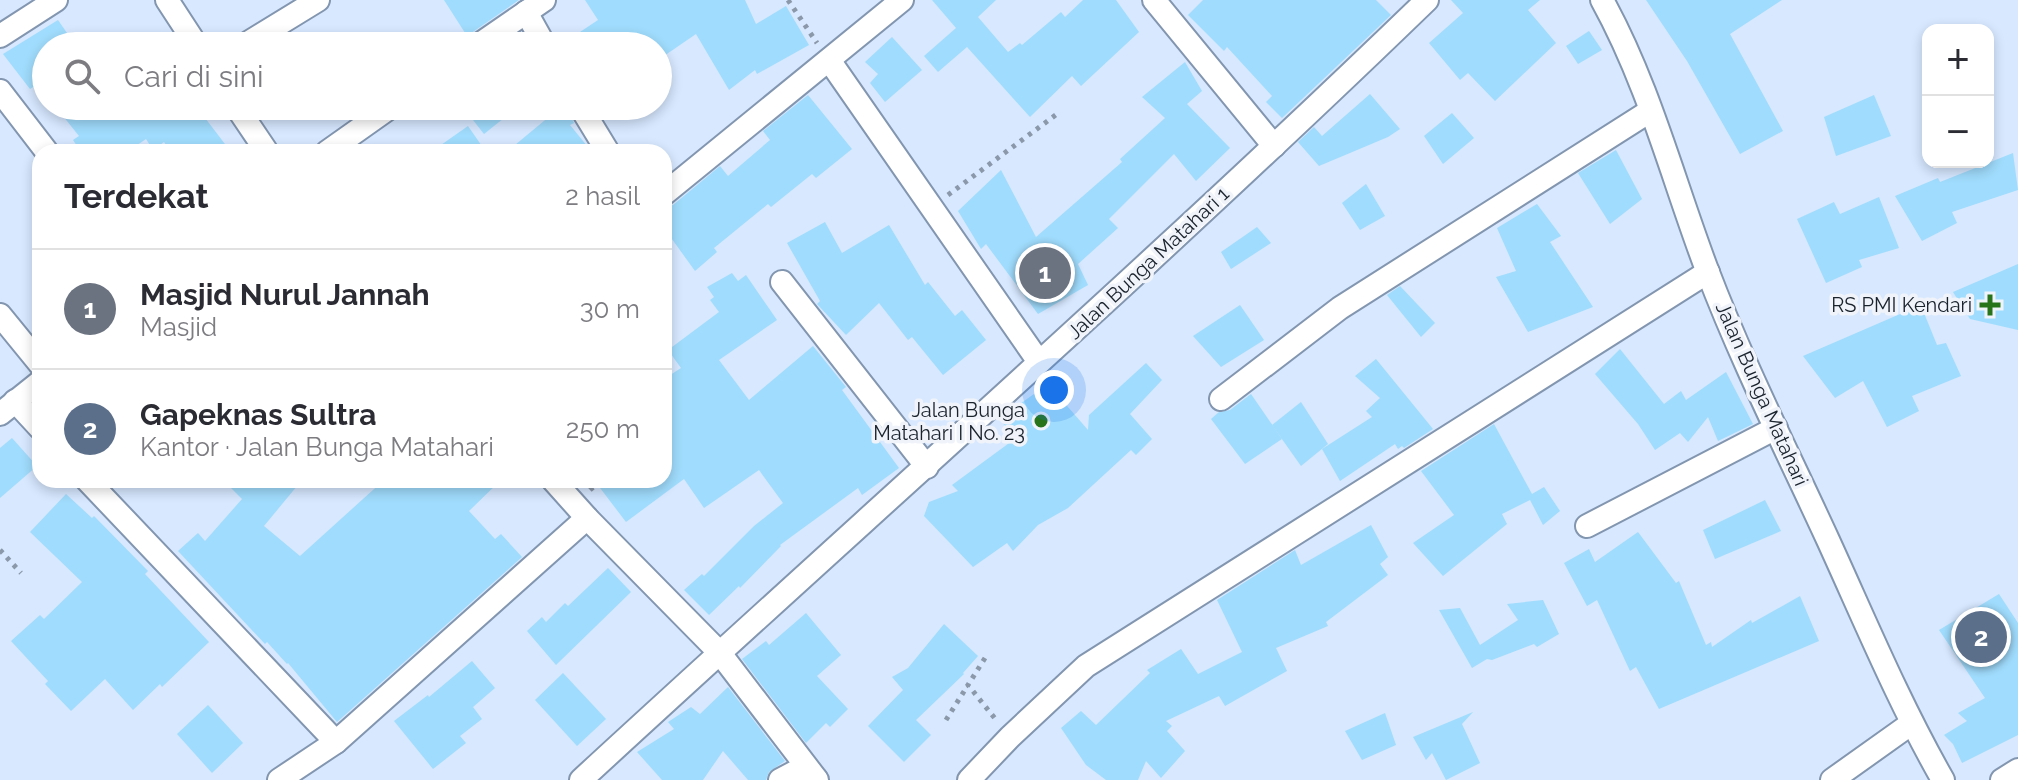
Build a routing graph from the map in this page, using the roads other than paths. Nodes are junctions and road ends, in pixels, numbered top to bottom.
1 (56, 0) edge
2 (167, 0) edge
3 (318, 0) edge
4 (902, 0) edge
5 (1154, 0) edge
6 (1427, 0) edge
7 (1602, 0) edge
8 (535, 6) edge
9 (188, 32) edge
10 (266, 32) edge
11 (497, 32) edge
12 (542, 32) edge
13 (0, 36) edge
14 (829, 60) junction
15 (0, 91) edge
16 (1650, 111) junction
17 (245, 120) edge
18 (372, 120) edge
19 (589, 120) edge
20 (41, 144) edge
21 (262, 144) edge
22 (338, 144) edge
23 (603, 144) edge
24 (1274, 146) junction
25 (672, 188) edge
26 (1708, 272) junction
27 (782, 282) dead end
28 (0, 315) edge
29 (32, 354) edge
30 (1039, 362) junction
31 (32, 388) edge
32 (1221, 399) dead end
33 (8, 408) edge
34 (32, 423) edge
35 (1776, 428) junction
36 (927, 467) junction
37 (95, 488) edge
38 (560, 488) edge
39 (587, 518) junction
40 (1587, 526) dead end
41 (719, 652) junction
42 (1912, 723) junction
43 (336, 742) junction
44 (2018, 770) edge
45 (817, 779) edge
46 (279, 780) edge
47 (581, 780) edge
48 (780, 780) edge
49 (969, 780) edge
50 (1832, 780) edge
51 (1943, 780) edge
52 (2002, 780) edge

1 - 13 street
2 - 9 street
3 - 10 street
4 - 14 street
5 - 24 street
6 - 24 street, Jalan Bunga Matahari 1
7 - 16 street, Jalan Bunga Matahari
8 - 11 street
8 - 12 street
14 - 25 street
14 - 30 street
15 - 20 street
16 - 26 street, Jalan Bunga Matahari
16 - 32 street
17 - 21 street
18 - 22 street
19 - 23 street
24 - 30 street, Jalan Bunga Matahari 1
26 - 35 street, Jalan Bunga Matahari
26 - 49 street
27 - 36 street
28 - 29 street
30 - 36 street, Jalan Bunga Matahari 1
31 - 33 street
33 - 34 street
35 - 40 street
35 - 42 street, Jalan Bunga Matahari
36 - 41 street, Jalan Bunga Matahari 1
37 - 43 street
38 - 39 street
39 - 41 street
39 - 43 street
41 - 45 street
41 - 47 street, Jalan Bunga Matahari 1
42 - 50 street
42 - 51 street, Jalan Bunga Matahari
43 - 46 street
44 - 52 street
45 - 48 street

